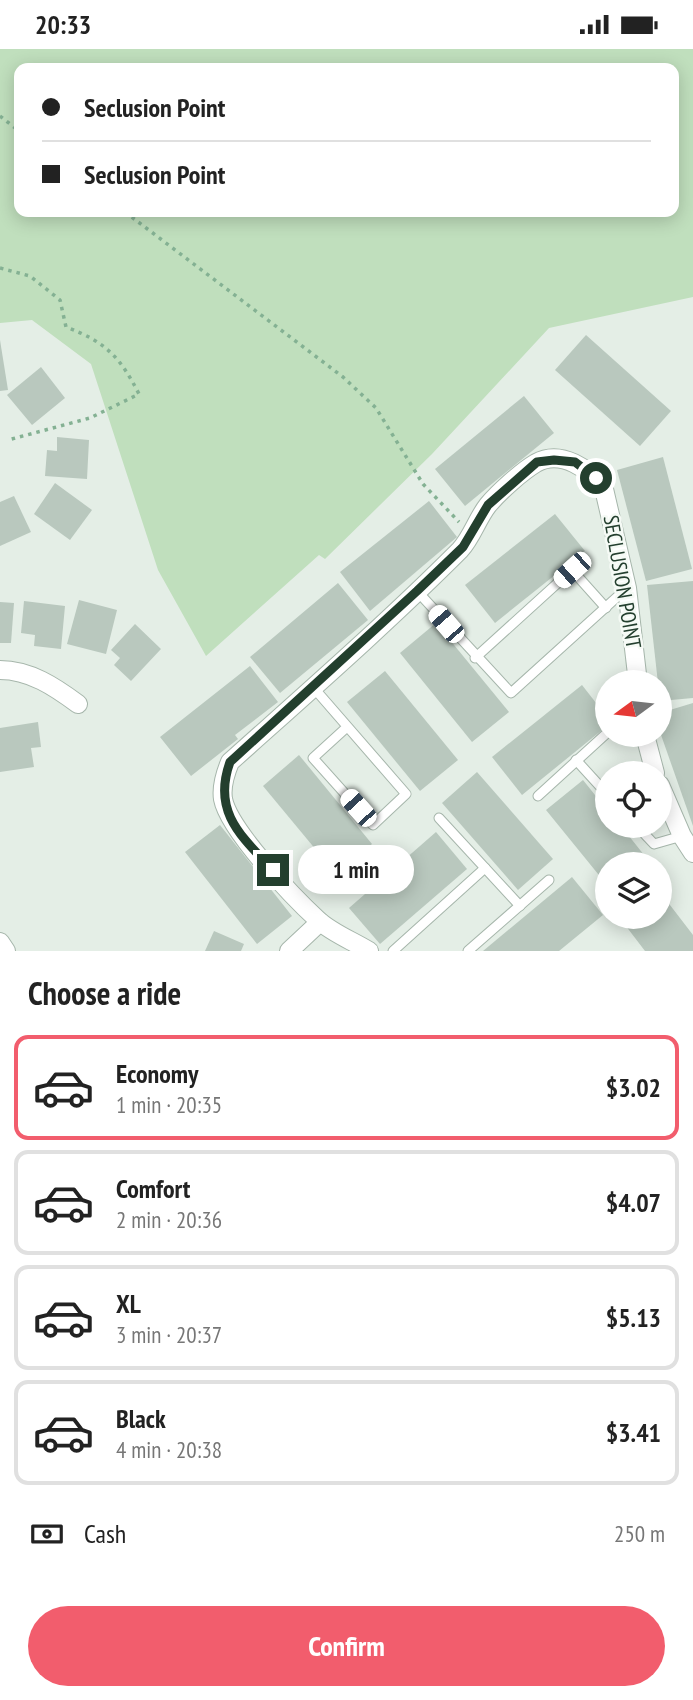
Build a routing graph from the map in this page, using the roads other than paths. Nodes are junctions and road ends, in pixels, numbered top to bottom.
1 (627, 588) junction
2 (417, 591) junction
3 (606, 608) junction
4 (475, 657) junction
5 (0, 670) edge
6 (636, 670) edge
7 (313, 687) junction
8 (78, 704) dead end
9 (347, 727) junction
10 (595, 743) edge
11 (576, 760) junction
12 (595, 781) edge
13 (538, 796) dead end
14 (672, 813) edge
15 (439, 818) dead end
16 (682, 836) junction
17 (648, 838) edge
18 (693, 853) edge
19 (485, 868) junction
20 (549, 880) dead end
21 (520, 906) junction
22 (320, 922) junction
23 (0, 942) edge
24 (6, 951) edge
25 (289, 951) edge
26 (369, 951) edge
27 (393, 951) edge
28 (468, 951) edge

1 - 2 street, SECLUSION POINT
1 - 3 lane
1 - 6 street, SECLUSION POINT
2 - 4 lane
2 - 7 street, SECLUSION POINT
3 - 4 lane
3 - 4 lane
5 - 8 street
7 - 9 lane
7 - 22 street, SECLUSION POINT
9 - 9 lane
10 - 11 lane
11 - 12 lane
11 - 13 lane
14 - 16 street
15 - 19 lane
16 - 17 lane
16 - 18 street
19 - 21 lane
19 - 27 lane
20 - 21 lane
21 - 28 lane
22 - 25 street
22 - 26 street, SECLUSION POINT
23 - 24 street

